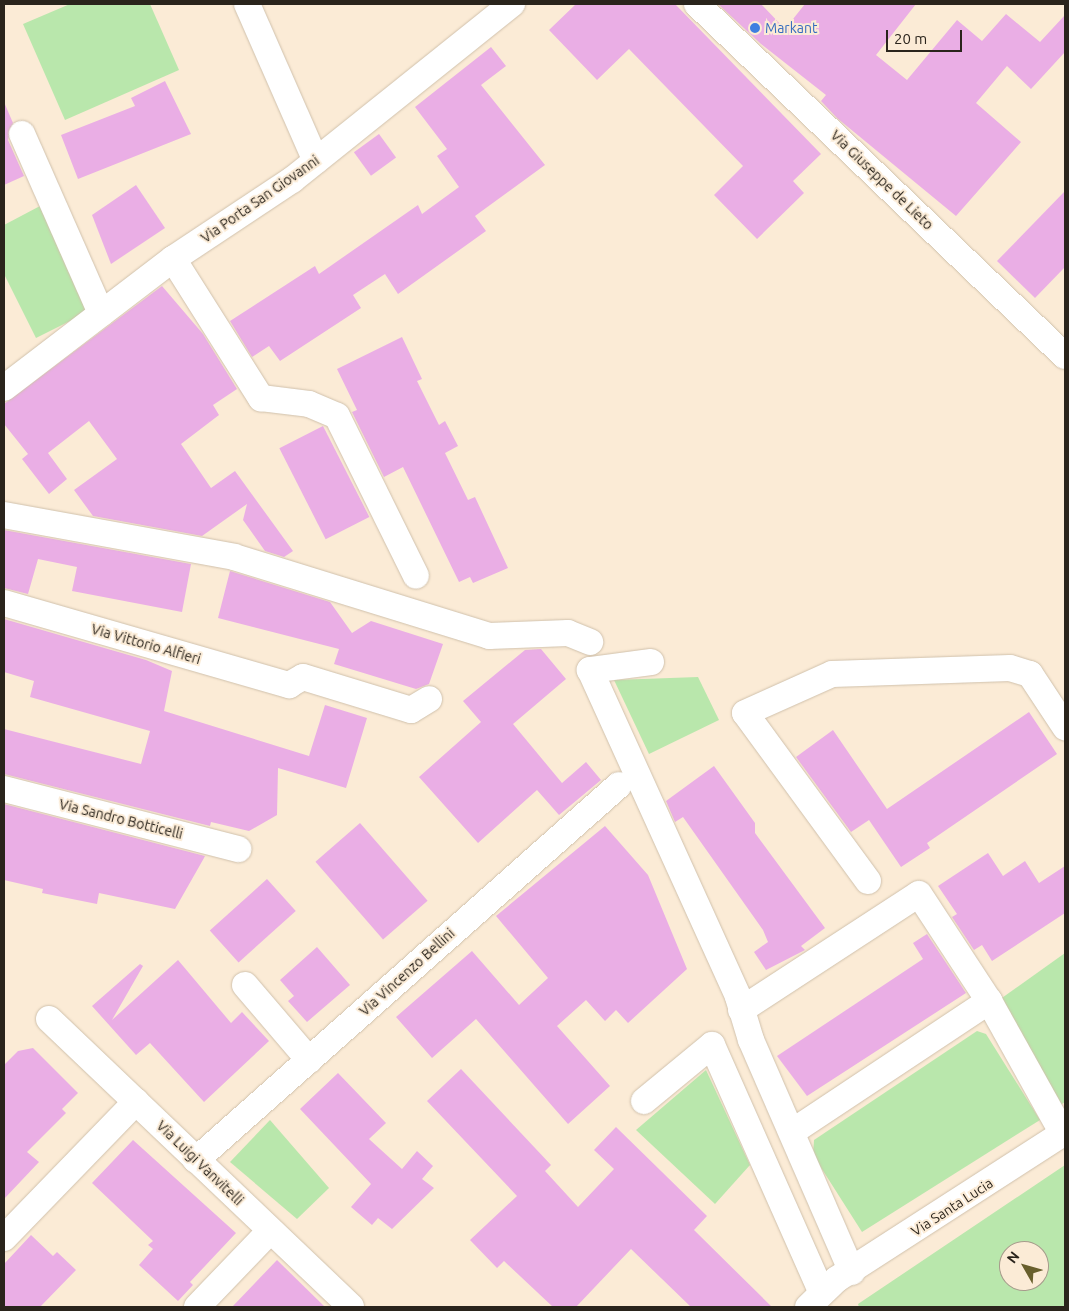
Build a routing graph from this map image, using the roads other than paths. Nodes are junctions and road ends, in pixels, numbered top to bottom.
1 (247, 4) edge
2 (512, 4) edge
3 (697, 4) edge
4 (22, 134) dead end
5 (316, 161) junction
6 (173, 259) junction
7 (102, 313) junction
8 (1065, 356) edge
9 (4, 388) edge
10 (4, 515) edge
11 (416, 576) dead end
12 (4, 603) edge
13 (590, 642) dead end
14 (651, 662) dead end
15 (429, 699) dead end
16 (1065, 727) edge
17 (619, 785) dead end
18 (4, 789) edge
19 (238, 849) dead end
20 (868, 881) dead end
21 (245, 985) dead end
22 (989, 1001) junction
23 (741, 1010) junction
24 (49, 1019) dead end
25 (309, 1060) junction
26 (644, 1101) dead end
27 (136, 1102) junction
28 (792, 1132) junction
29 (1064, 1133) edge
30 (196, 1160) junction
31 (270, 1231) junction
32 (4, 1238) edge
33 (830, 1288) edge
34 (197, 1307) edge
35 (351, 1307) edge

1 - 5 street
2 - 5 street, Via Porta San Giovanni
3 - 8 street, Via Giuseppe de Lieto
4 - 7 street
5 - 6 street, Via Porta San Giovanni
6 - 7 street, Via Porta San Giovanni
6 - 11 street
7 - 9 street, Via Porta San Giovanni
10 - 13 street
12 - 15 street, Via Vittorio Alfieri
14 - 23 street
16 - 20 street
17 - 25 street, Via Vincenzo Bellini
18 - 19 street, Via Sandro Botticelli
21 - 25 street
22 - 23 street
22 - 28 street
22 - 29 street
23 - 28 street
24 - 27 street, Via Luigi Vanvitelli
25 - 30 street, Via Vincenzo Bellini
26 - 33 street
27 - 30 street, Via Luigi Vanvitelli
27 - 32 street
28 - 33 street
29 - 33 street, Via Santa Lucia
30 - 31 street, Via Luigi Vanvitelli
31 - 34 street
31 - 35 street, Via Luigi Vanvitelli

